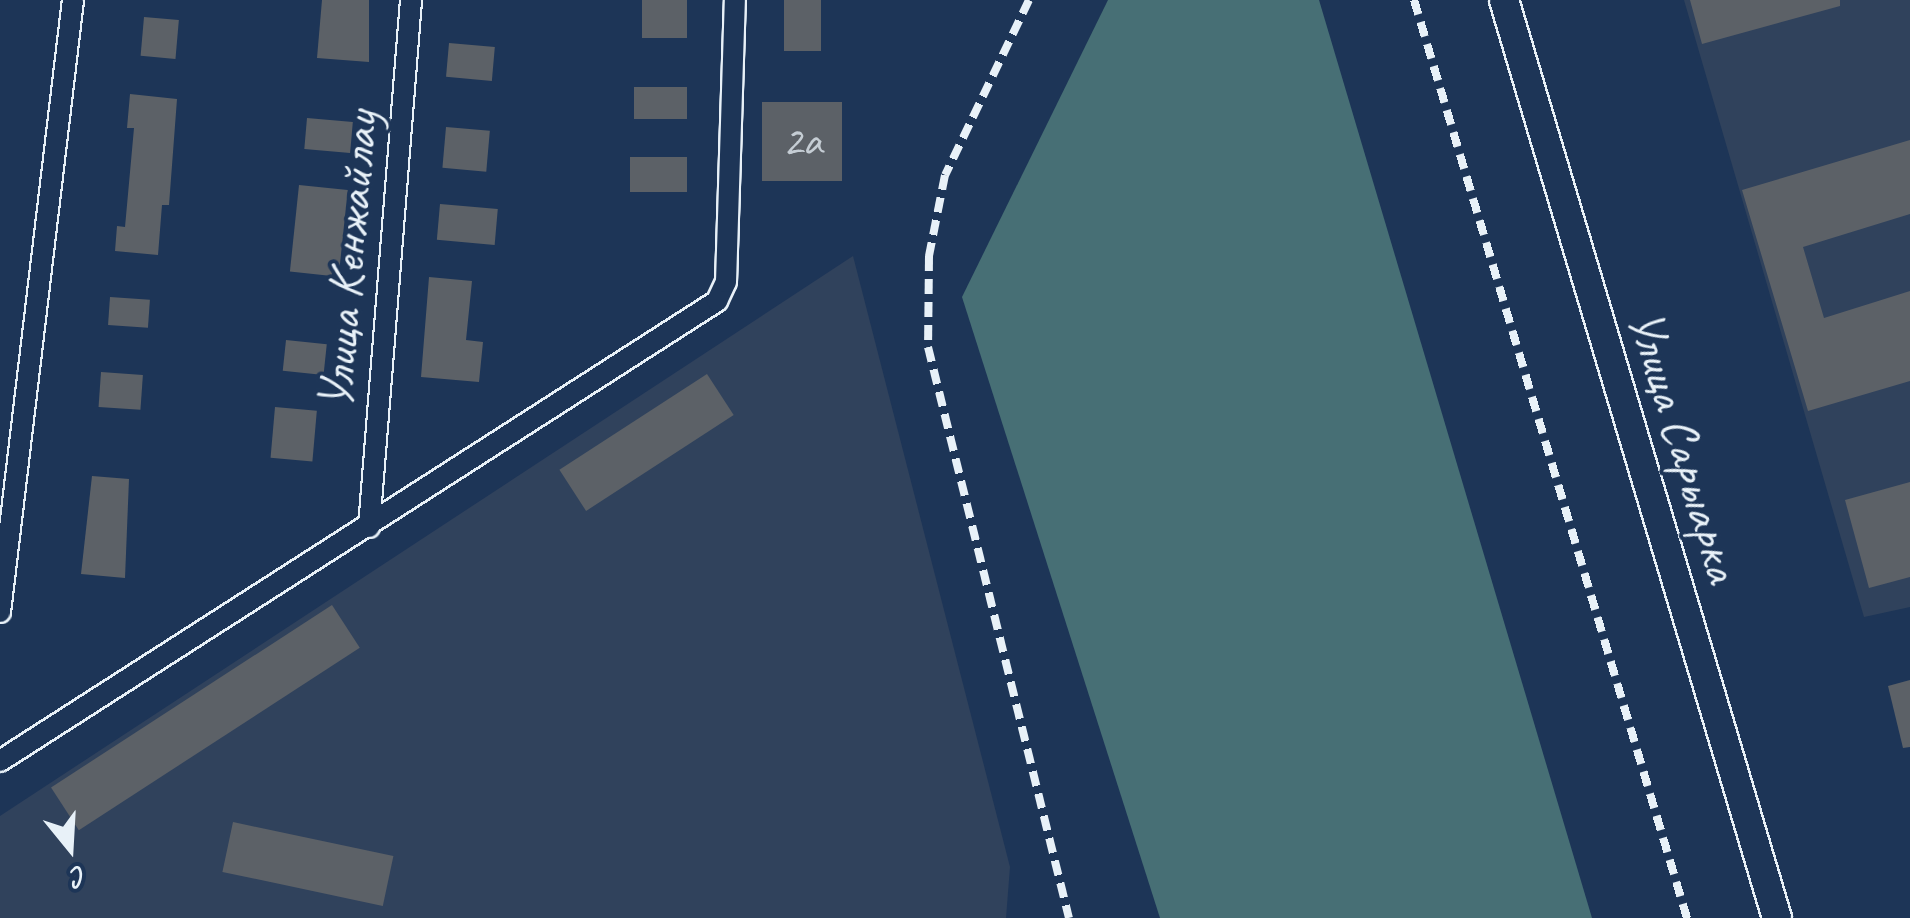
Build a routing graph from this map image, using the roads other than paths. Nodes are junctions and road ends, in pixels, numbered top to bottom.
1 (72, 0) edge
2 (411, 0) edge
3 (735, 0) edge
4 (1504, 0) edge
5 (368, 527) junction
6 (0, 612) edge
7 (0, 761) edge
8 (1777, 918) edge

1 - 6 street
2 - 5 street, Улица Кенжайлау
3 - 5 street
4 - 8 main road, Улица Сарыарка
5 - 7 street

